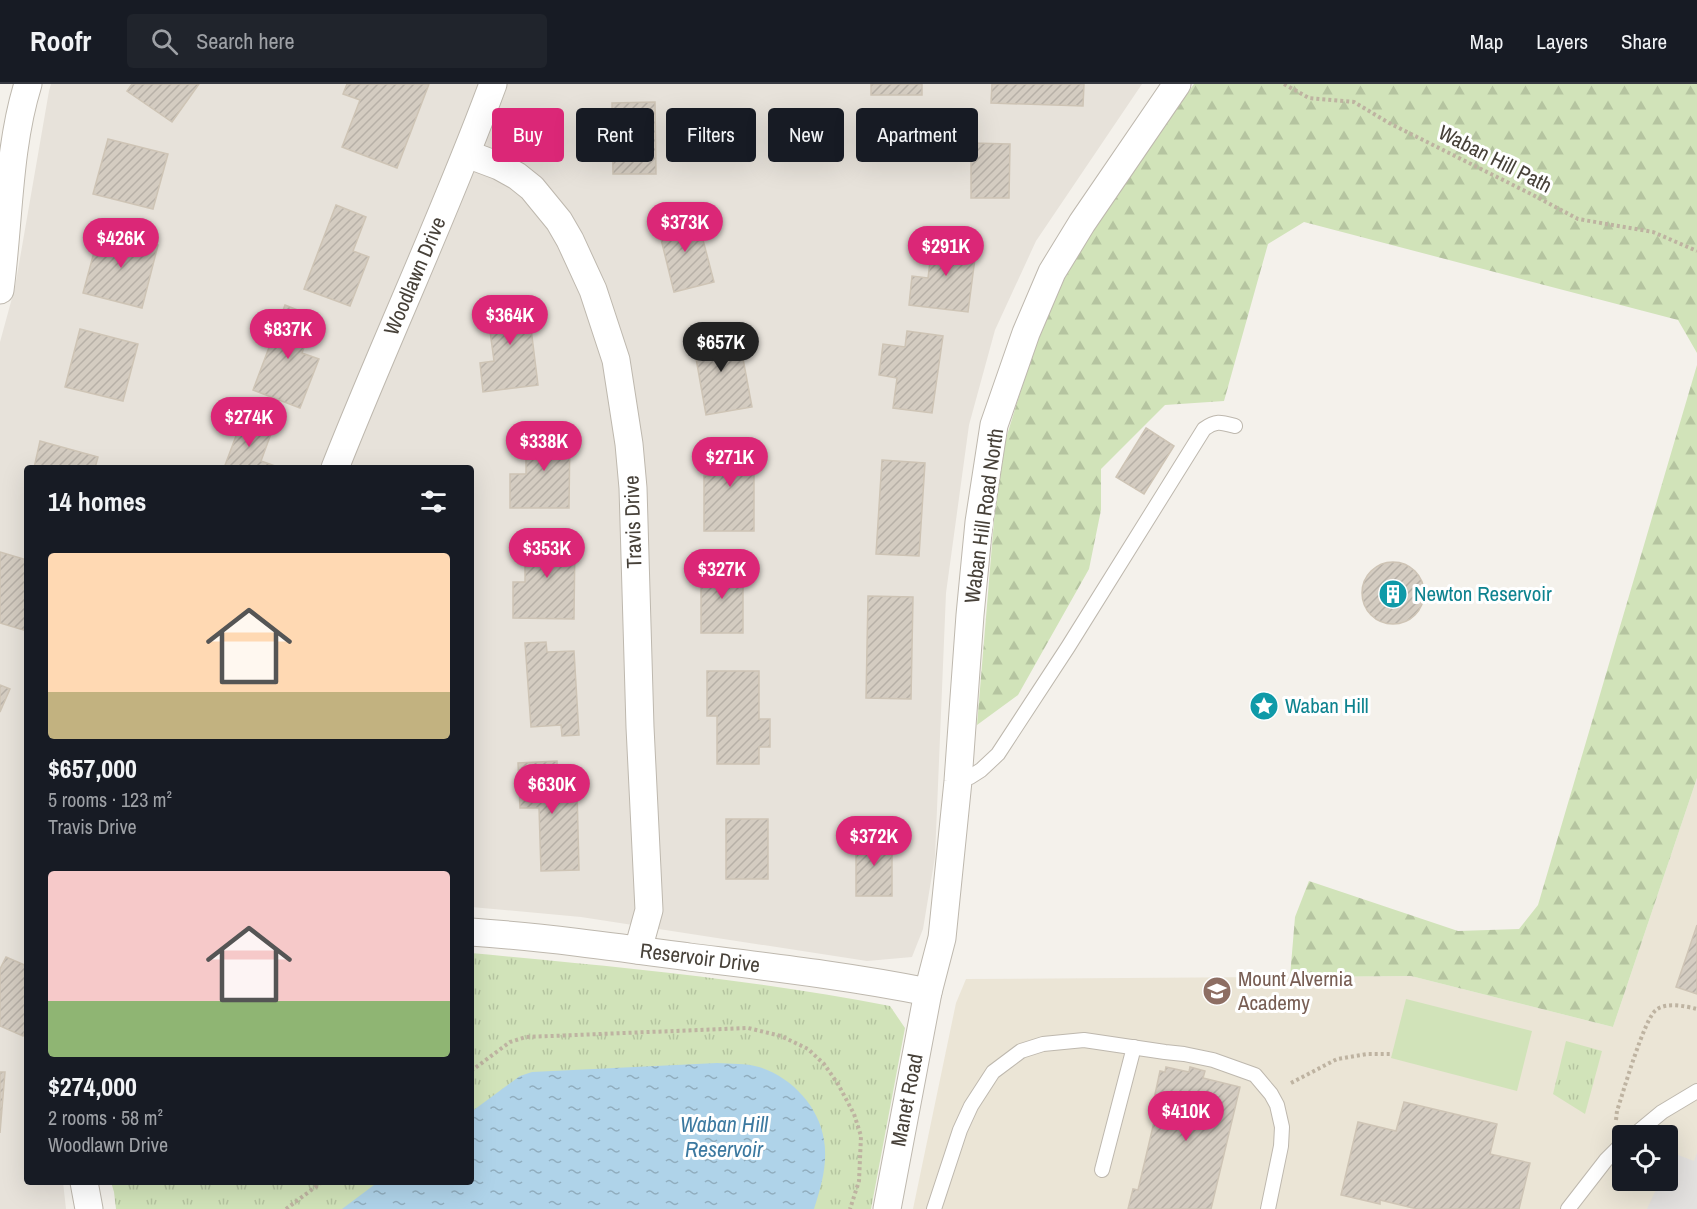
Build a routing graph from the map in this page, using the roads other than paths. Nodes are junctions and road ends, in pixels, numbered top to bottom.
1 (28, 84) edge
2 (493, 84) edge
3 (1177, 84) edge
4 (467, 154) junction
5 (0, 290) edge
6 (1235, 426) dead end
7 (336, 465) edge
8 (958, 781) junction
9 (474, 932) edge
10 (639, 950) junction
11 (928, 992) junction
12 (1134, 1047) junction
13 (1697, 1091) edge
14 (1646, 1125) edge
15 (1612, 1154) edge
16 (1102, 1170) dead end
17 (84, 1185) edge
18 (88, 1209) edge
19 (887, 1209) edge
20 (934, 1209) edge
21 (1268, 1209) edge
22 (1568, 1209) edge

1 - 5 street
2 - 4 street, Woodlawn Drive
3 - 8 street, Waban Hill Road North
4 - 7 street, Woodlawn Drive
4 - 10 street, Travis Drive
6 - 8 lane
8 - 11 street, Waban Hill Road North
9 - 10 street, Reservoir Drive
10 - 11 street, Reservoir Drive
11 - 19 street, Manet Road
12 - 16 lane
12 - 20 lane
12 - 21 lane
13 - 14 lane
15 - 22 lane
17 - 18 street

